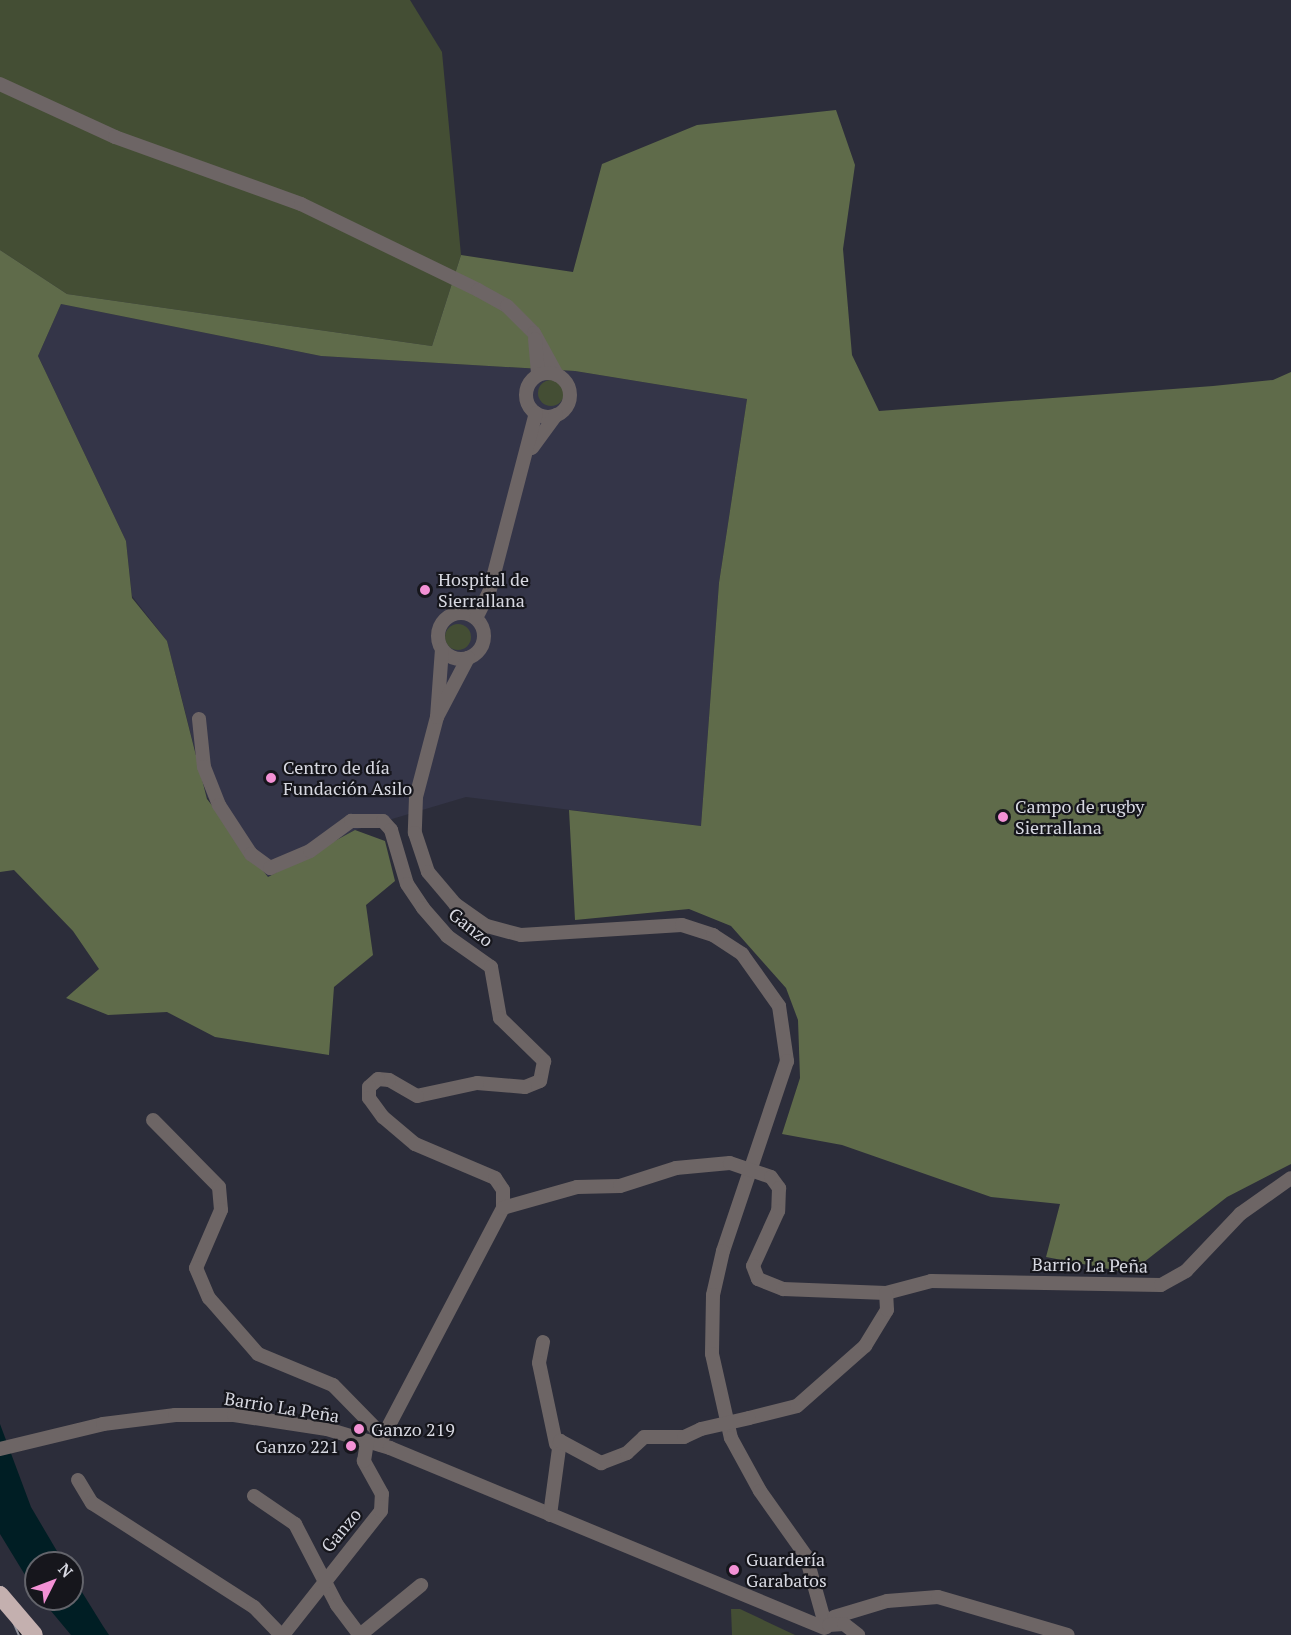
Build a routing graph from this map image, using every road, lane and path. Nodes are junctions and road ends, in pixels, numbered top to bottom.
1 (0, 84) edge
2 (534, 333) junction
3 (538, 375) junction
4 (557, 375) junction
5 (536, 413) junction
6 (556, 415) junction
7 (523, 459) junction
8 (476, 618) junction
9 (441, 656) junction
10 (468, 658) junction
11 (437, 717) junction
12 (199, 719) dead end
13 (153, 1119) dead end
14 (753, 1168) junction
15 (1291, 1178) edge
16 (503, 1208) junction
17 (886, 1293) junction
18 (543, 1342) dead end
19 (377, 1440) junction
20 (556, 1444) junction
21 (0, 1449) edge
22 (78, 1480) dead end
23 (254, 1496) dead end
24 (550, 1515) junction
25 (327, 1576) junction
26 (421, 1585) dead end
27 (0, 1595) edge
28 (819, 1595) junction
29 (777, 1610) junction
30 (798, 1617) junction
31 (826, 1627) edge
32 (34, 1635) edge
33 (282, 1635) edge
34 (360, 1635) edge
35 (858, 1635) edge
36 (1068, 1635) edge

1 - 2 street
2 - 3 street
2 - 4 street
3 - 4 street
3 - 5 street
4 - 6 street
5 - 6 street
5 - 7 street
6 - 7 street
7 - 8 street
8 - 9 street
8 - 10 street
9 - 10 street
9 - 11 street
10 - 11 street
11 - 14 street
12 - 16 street, Ganzo
13 - 19 street
14 - 16 street
14 - 17 street, Barrio La Peña
14 - 28 street
15 - 17 street, Barrio La Peña
16 - 19 street, Ganzo
17 - 20 street, bridge
18 - 20 street
19 - 21 street, Barrio La Peña
19 - 24 street, Barrio La Peña
19 - 25 street, Ganzo
20 - 24 street
22 - 33 street
23 - 25 street, Ganzo
24 - 29 street, Barrio La Peña
25 - 33 street, Ganzo
25 - 34 street
26 - 34 street
27 - 32 highway, bridge
28 - 30 street
28 - 31 street
29 - 30 street, Barrio La Peña
29 - 31 street, Barrio La Peña
30 - 31 street, Barrio La Peña
31 - 35 street
31 - 36 street

